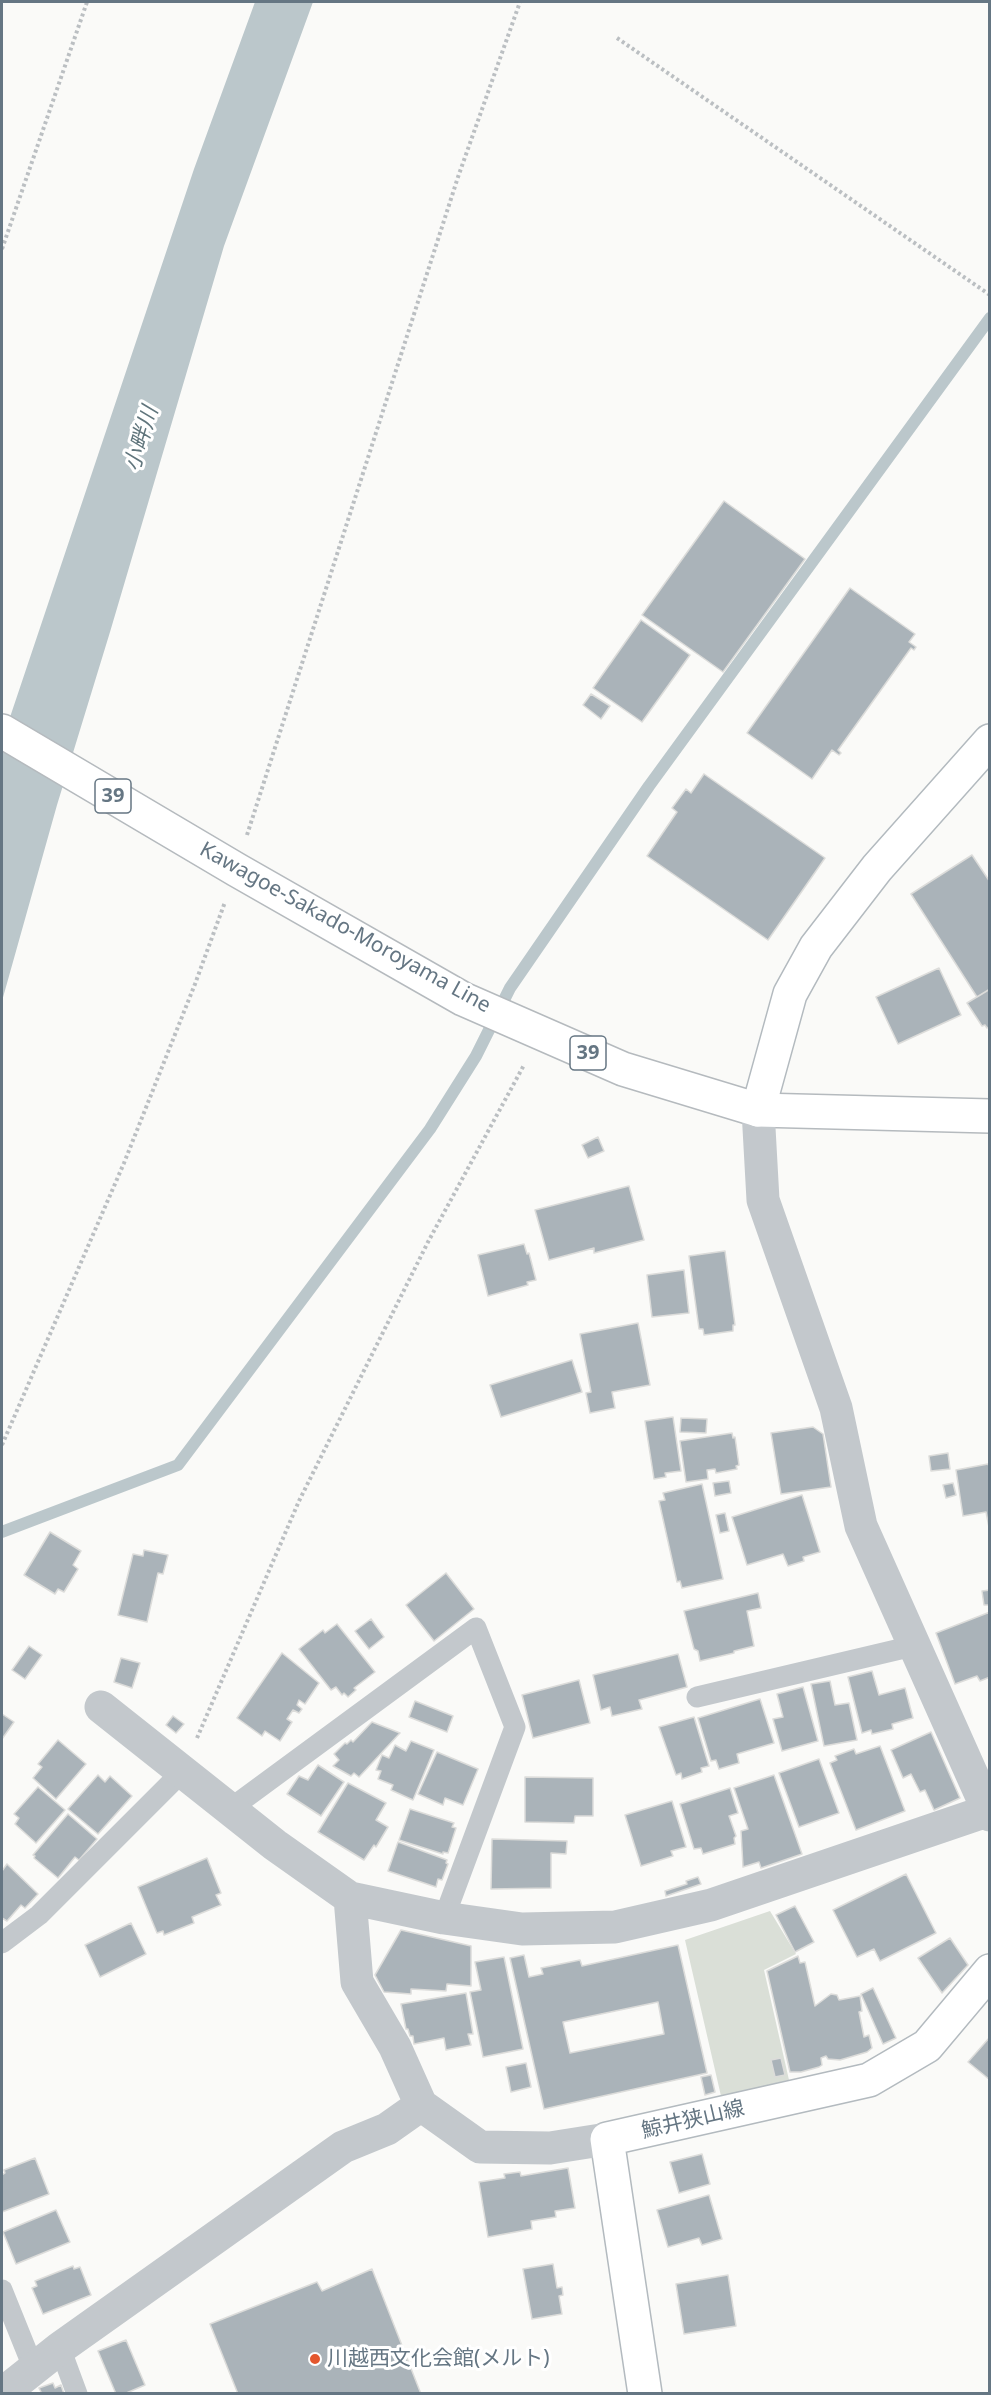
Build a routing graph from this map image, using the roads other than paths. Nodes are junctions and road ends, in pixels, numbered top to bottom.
1 (2, 731) edge
2 (990, 741) edge
3 (758, 1110) junction
4 (990, 1116) edge
5 (913, 1646) junction
6 (697, 1697) dead end
7 (100, 1707) dead end
8 (182, 1772) junction
9 (230, 1809) junction
10 (989, 1812) edge
11 (350, 1898) junction
12 (444, 1918) junction
13 (2, 1943) edge
14 (990, 1971) edge
15 (421, 2105) junction
16 (608, 2139) junction
17 (2, 2290) edge
18 (60, 2348) junction
19 (33, 2367) junction
20 (2, 2394) edge
21 (77, 2394) edge
22 (645, 2394) edge

1 - 3 main road, Kawagoe-Sakado-Moroyama Line / 39
2 - 3 main road
3 - 4 main road, Kawagoe-Sakado-Moroyama Line / 39
3 - 5 street
5 - 6 lane
5 - 10 street
7 - 8 street
8 - 9 street
8 - 13 lane
9 - 11 street
9 - 12 lane
10 - 12 street
11 - 12 street
11 - 15 street
14 - 16 main road, 鯨井狭山線
15 - 16 street
15 - 18 street
16 - 22 main road
17 - 19 lane
18 - 19 street
18 - 21 lane
19 - 20 street

